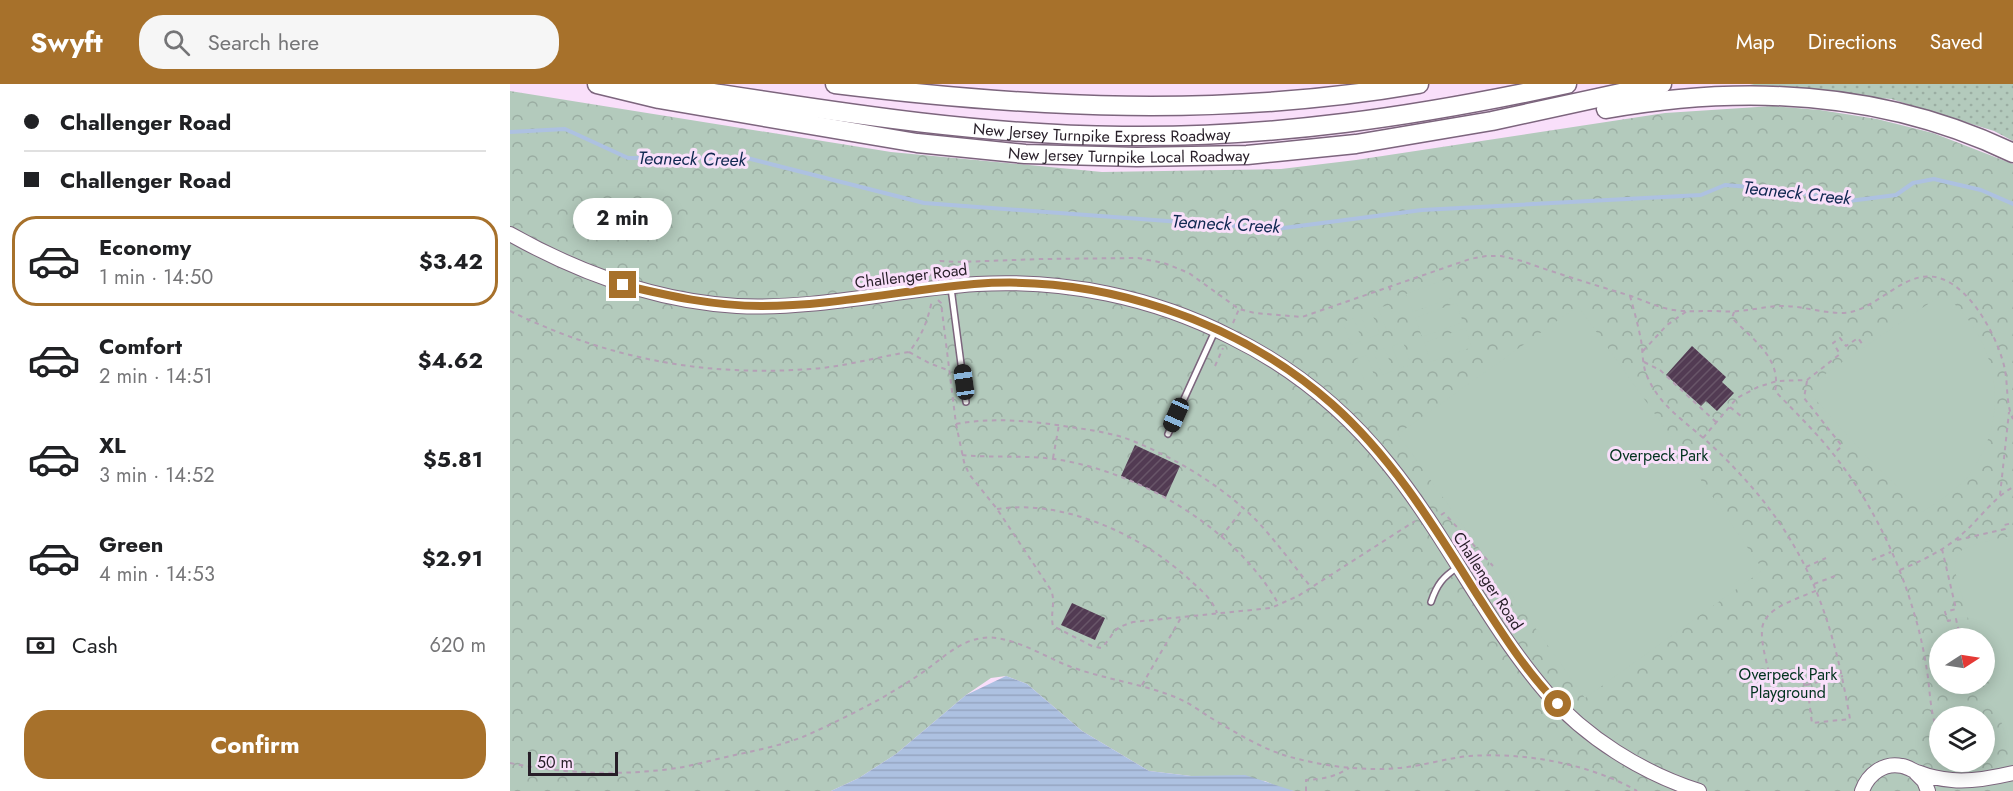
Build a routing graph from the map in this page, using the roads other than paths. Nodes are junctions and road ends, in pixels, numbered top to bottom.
1 (597, 84) edge
2 (634, 84) edge
3 (835, 84) edge
4 (1419, 84) edge
5 (1567, 84) edge
6 (1662, 84) edge
7 (1532, 113) junction
8 (2013, 153) edge
9 (510, 234) edge
10 (951, 287) junction
11 (1215, 330) junction
12 (966, 402) dead end
13 (1168, 434) dead end
14 (1460, 567) junction
15 (1431, 602) dead end
16 (1916, 772) junction
17 (2013, 773) edge
18 (1993, 777) junction
19 (1865, 786) edge
20 (1699, 791) edge
21 (1850, 791) edge
22 (1928, 791) edge
23 (1957, 791) edge

1 - 7 highway, New Jersey Turnpike Local Roadway
2 - 5 highway, New Jersey Turnpike Express Roadway
3 - 4 highway
6 - 7 highway, New Jersey Turnpike Local Roadway
7 - 8 highway
9 - 10 street, Challenger Road
10 - 11 street, Challenger Road
10 - 12 lane
11 - 13 lane
11 - 14 street, Challenger Road
14 - 15 lane
14 - 20 street, Challenger Road
16 - 18 street
16 - 19 street
16 - 22 street
17 - 18 street
18 - 23 street
19 - 21 street

